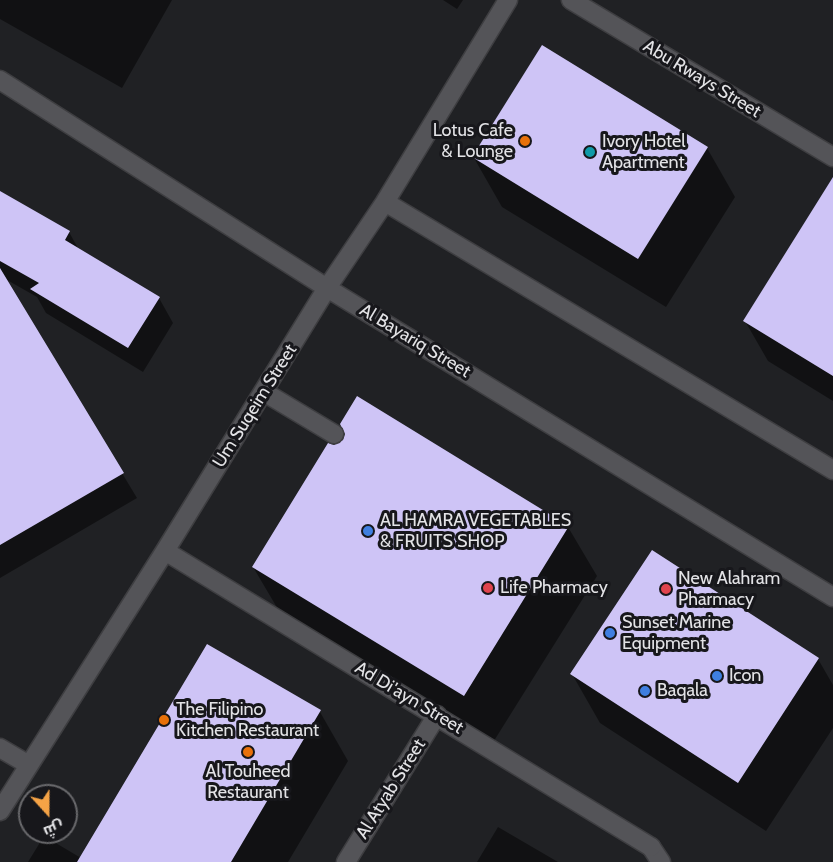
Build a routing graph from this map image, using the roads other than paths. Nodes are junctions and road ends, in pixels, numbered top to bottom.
1 (508, 0) edge
2 (571, 0) edge
3 (0, 80) edge
4 (833, 158) edge
5 (385, 202) junction
6 (327, 288) junction
7 (264, 392) junction
8 (334, 434) dead end
9 (833, 470) edge
10 (165, 551) junction
11 (833, 597) edge
12 (437, 715) junction
13 (0, 748) edge
14 (28, 765) junction
15 (0, 812) edge
16 (656, 854) edge
17 (346, 862) edge

1 - 5 street, Um Suqeim Street
2 - 4 street, Abu Rways Street
3 - 6 street, Al Bayariq Street
5 - 6 street, Um Suqeim Street
5 - 9 street
6 - 7 street, Um Suqeim Street
6 - 11 street, Al Bayariq Street
7 - 8 street
7 - 10 street, Um Suqeim Street
10 - 12 street, Ad Di'ayn Street
10 - 14 street, Um Suqeim Street
12 - 16 street, Ad Di'ayn Street
12 - 17 street, Al Atyab Street
13 - 14 street
14 - 15 street, Um Suqeim Street

